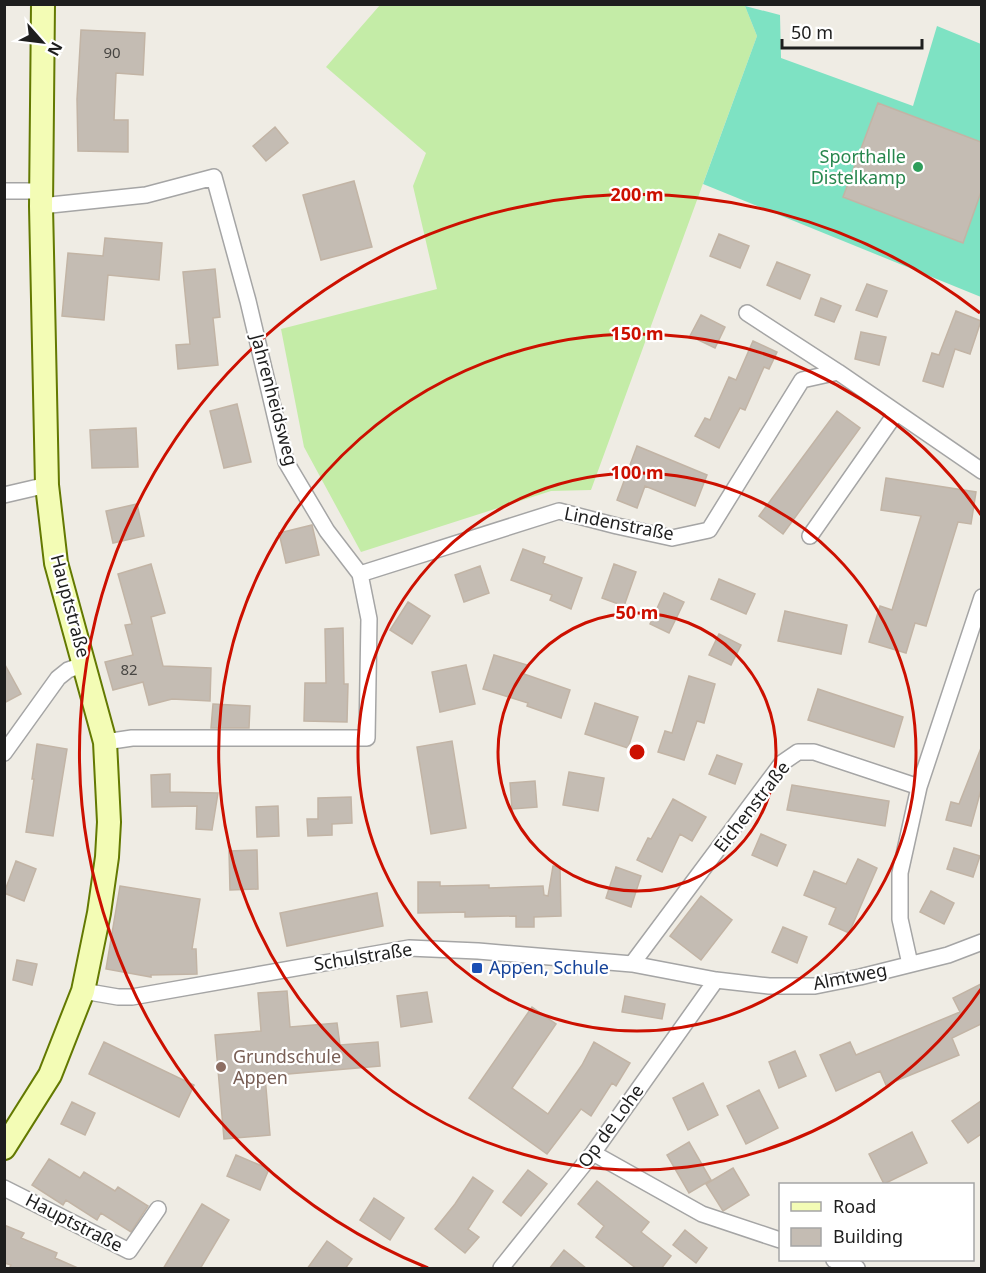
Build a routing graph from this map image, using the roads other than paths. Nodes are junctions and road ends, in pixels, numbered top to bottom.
1 (44, 4) edge
2 (4, 191) edge
3 (41, 198) junction
4 (747, 313) dead end
5 (838, 372) junction
6 (896, 413) junction
7 (981, 471) edge
8 (47, 485) junction
9 (4, 495) edge
10 (810, 536) dead end
11 (360, 574) junction
12 (981, 597) edge
13 (85, 664) junction
14 (105, 742) junction
15 (4, 753) edge
16 (919, 787) junction
17 (981, 942) edge
18 (632, 964) junction
19 (910, 964) junction
20 (716, 980) junction
21 (83, 991) junction
22 (5, 1148) edge
23 (593, 1153) junction
24 (4, 1188) edge
25 (158, 1209) dead end
26 (779, 1240) edge
27 (837, 1261) edge
28 (501, 1269) edge
29 (857, 1269) edge

1 - 3 main road, Hauptstraße
2 - 3 street
3 - 8 main road, Hauptstraße
3 - 11 street, Jahrenheidsweg
4 - 5 street
5 - 6 street
5 - 11 street, Lindenstraße
6 - 7 street
6 - 10 street
8 - 9 street
8 - 13 main road, Hauptstraße
11 - 14 street, Jahrenheidsweg
12 - 16 street
13 - 14 main road, Hauptstraße
13 - 15 street
14 - 21 main road, Hauptstraße
16 - 18 street, Eichenstraße
16 - 19 street
17 - 19 street, Almtweg
18 - 20 street, Schulstraße
18 - 21 street, Schulstraße
19 - 20 street, Almtweg
20 - 23 street, Op de Lohe
21 - 22 main road, Hauptstraße
23 - 26 street
23 - 28 street, Op de Lohe
24 - 25 street, Hauptstraße
27 - 29 street

